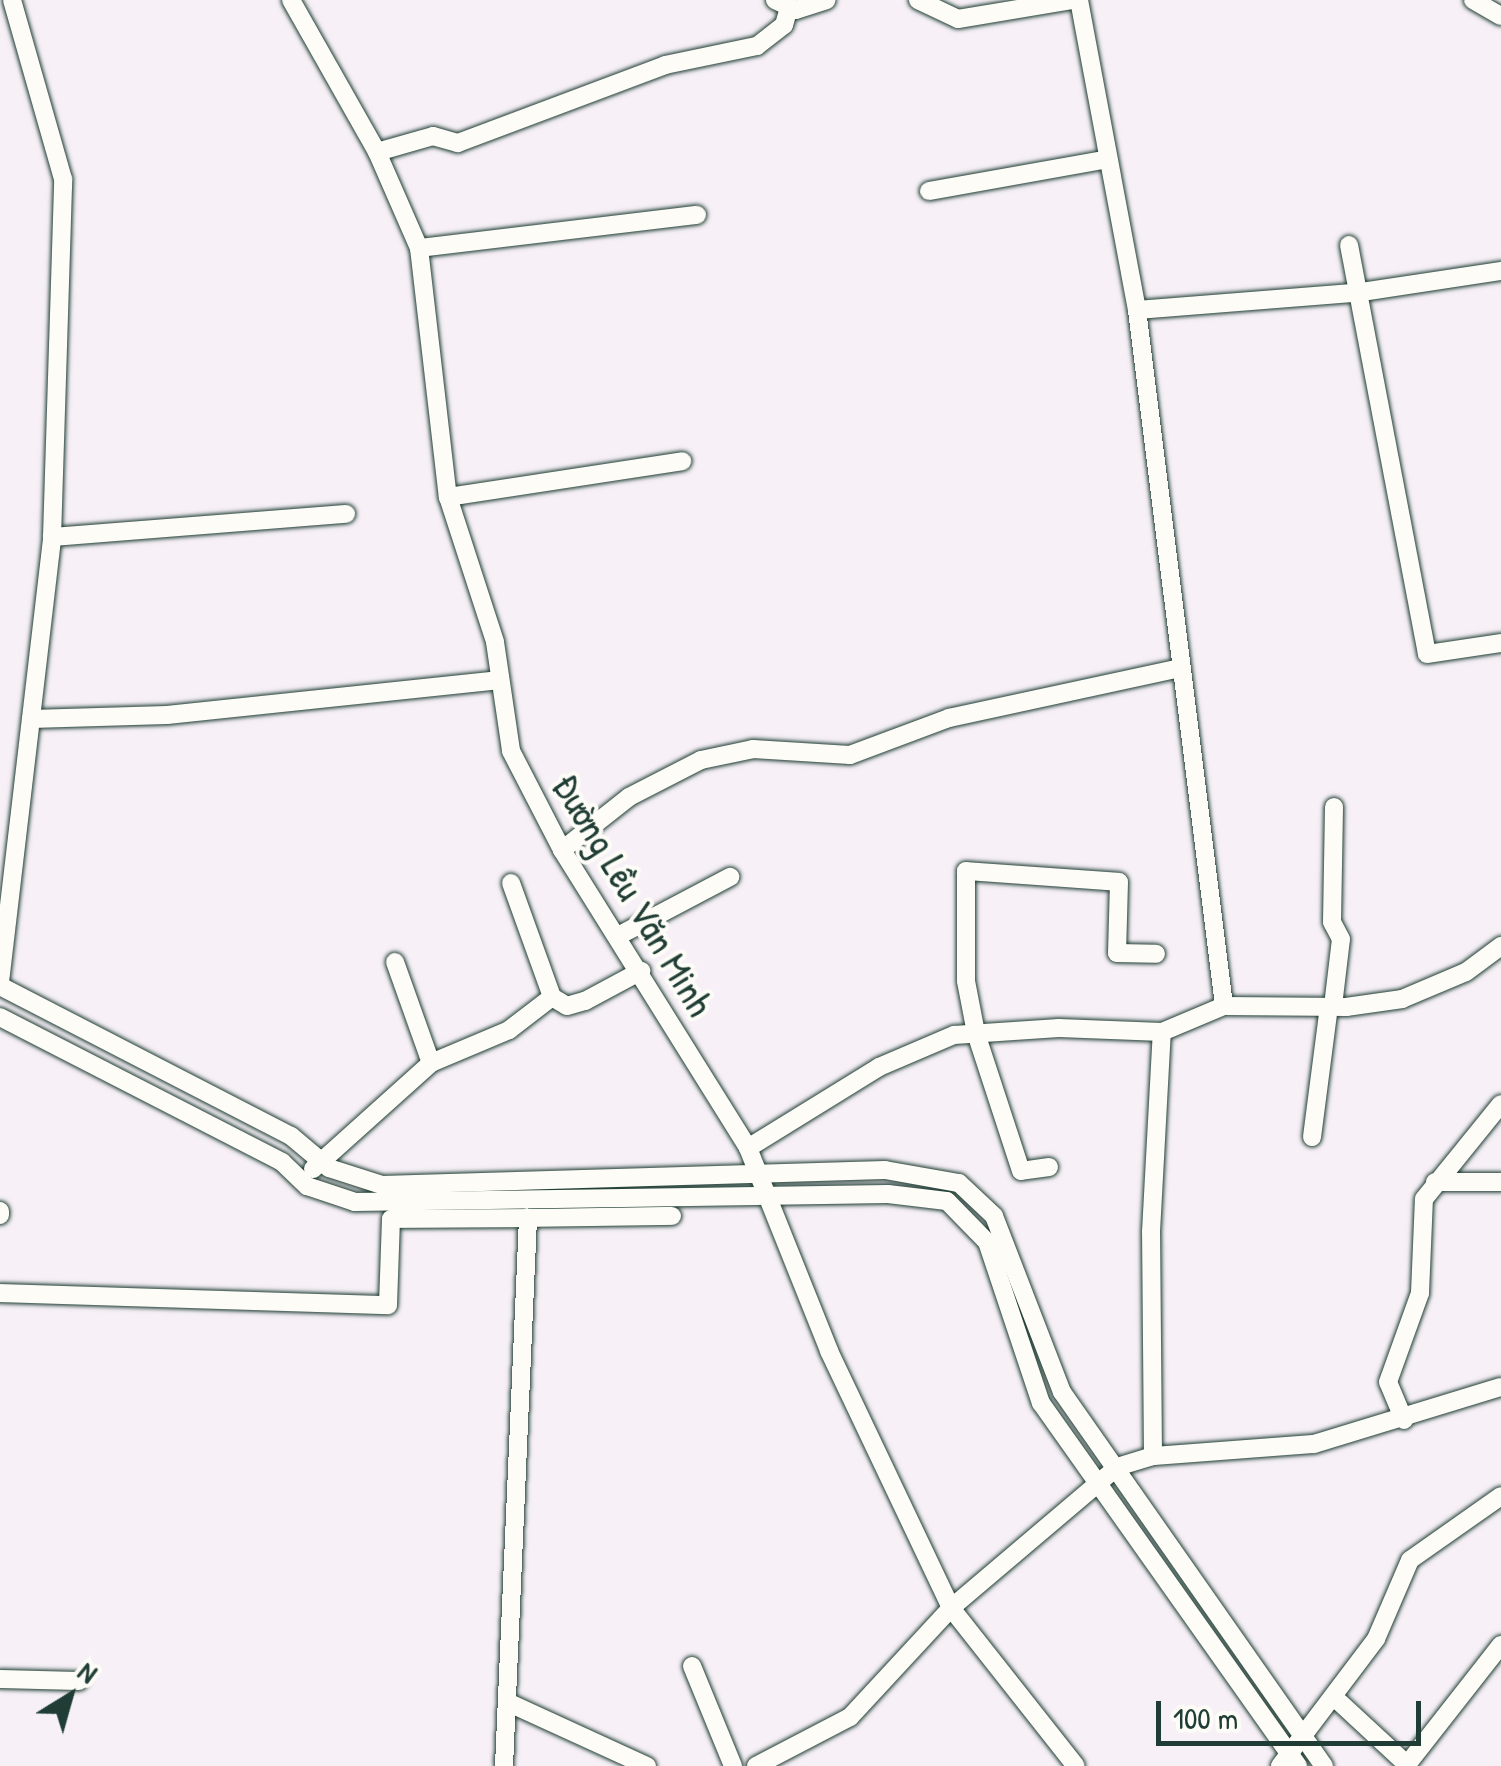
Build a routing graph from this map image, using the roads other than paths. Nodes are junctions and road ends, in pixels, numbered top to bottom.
1 (12, 0) edge
2 (291, 0) edge
3 (826, 0) edge
4 (918, 0) edge
5 (1070, 0) edge
6 (1079, 0) edge
7 (1473, 0) edge
8 (782, 4) edge
9 (1501, 16) edge
10 (377, 152) junction
11 (1108, 158) junction
12 (929, 191) dead end
13 (697, 215) dead end
14 (1350, 245) dead end
15 (419, 248) junction
16 (1501, 271) edge
17 (1355, 293) junction
18 (1137, 310) junction
19 (682, 461) dead end
20 (448, 498) junction
21 (346, 514) dead end
22 (52, 537) junction
23 (1501, 643) edge
24 (1180, 668) junction
25 (500, 680) junction
26 (31, 719) junction
27 (1334, 807) dead end
28 (562, 850) junction
29 (730, 877) dead end
30 (510, 883) dead end
31 (618, 936) junction
32 (1501, 946) edge
33 (1156, 954) dead end
34 (396, 962) dead end
35 (641, 971) junction
36 (0, 984) edge
37 (552, 998) junction
38 (1224, 1006) junction
39 (1331, 1006) junction
40 (0, 1017) edge
41 (1162, 1032) junction
42 (976, 1033) junction
43 (431, 1063) junction
44 (1500, 1106) edge
45 (1312, 1138) dead end
46 (748, 1148) junction
47 (316, 1160) junction
48 (1049, 1167) dead end
49 (758, 1172) junction
50 (1435, 1182) junction
51 (1501, 1182) edge
52 (308, 1186) junction
53 (769, 1198) junction
54 (672, 1216) dead end
55 (528, 1218) junction
56 (1023, 1290) junction
57 (0, 1293) edge
58 (1003, 1296) junction
59 (1501, 1386) edge
60 (1404, 1420) junction
61 (1152, 1456) junction
62 (1117, 1468) junction
63 (1095, 1482) junction
64 (1501, 1496) edge
65 (951, 1608) junction
66 (1501, 1645) edge
67 (692, 1666) dead end
68 (0, 1679) edge
69 (78, 1681) dead end
70 (1269, 1684) junction
71 (1252, 1697) junction
72 (1335, 1698) junction
73 (507, 1702) junction
74 (1304, 1739) junction
75 (1289, 1762) edge
76 (1404, 1764) edge
77 (504, 1766) edge
78 (647, 1766) edge
79 (733, 1766) edge
80 (756, 1766) edge
81 (1076, 1766) edge
82 (1324, 1766) edge

1 - 22 street
2 - 10 street, Đường Lều Văn Minh
3 - 8 street
4 - 5 street
6 - 11 street
7 - 9 street
8 - 10 street
10 - 15 street, Đường Lều Văn Minh
11 - 12 street
11 - 18 street
13 - 15 street
14 - 17 street
15 - 20 street, Đường Lều Văn Minh
16 - 17 street
17 - 18 street
17 - 23 street
18 - 24 street
19 - 20 street
20 - 25 street, Đường Lều Văn Minh
21 - 22 street
22 - 26 street
24 - 28 street
24 - 38 street
25 - 26 street
25 - 28 street, Đường Lều Văn Minh
26 - 36 street
27 - 39 street
28 - 31 street, Đường Lều Văn Minh
29 - 31 street
30 - 37 street
31 - 35 street, Đường Lều Văn Minh
32 - 39 street
33 - 42 street
34 - 43 street
35 - 37 street
35 - 46 street, Đường Lều Văn Minh
36 - 47 street
37 - 43 street
38 - 39 street
38 - 41 street
39 - 45 street
40 - 52 street
41 - 42 street
41 - 61 street
42 - 46 street
42 - 48 street
43 - 47 street
44 - 50 street
46 - 49 street, Đường Lều Văn Minh
47 - 49 street
47 - 52 street
49 - 53 street, Đường Lều Văn Minh
49 - 56 street
50 - 51 street
50 - 60 street
52 - 53 street
53 - 58 street
53 - 65 street, Đường Lều Văn Minh
54 - 55 street
55 - 57 street
55 - 73 street
56 - 58 street
56 - 62 street
58 - 63 street
59 - 60 street
60 - 61 street
61 - 62 street
62 - 63 street
62 - 70 street
63 - 65 street
63 - 71 street
64 - 72 street
65 - 80 street
65 - 81 street, Đường Lều Văn Minh
66 - 76 street
67 - 79 street
68 - 69 street
70 - 71 street
70 - 74 street
71 - 75 street
72 - 74 street
72 - 76 street
73 - 77 street
73 - 78 street
74 - 75 street
74 - 82 street

